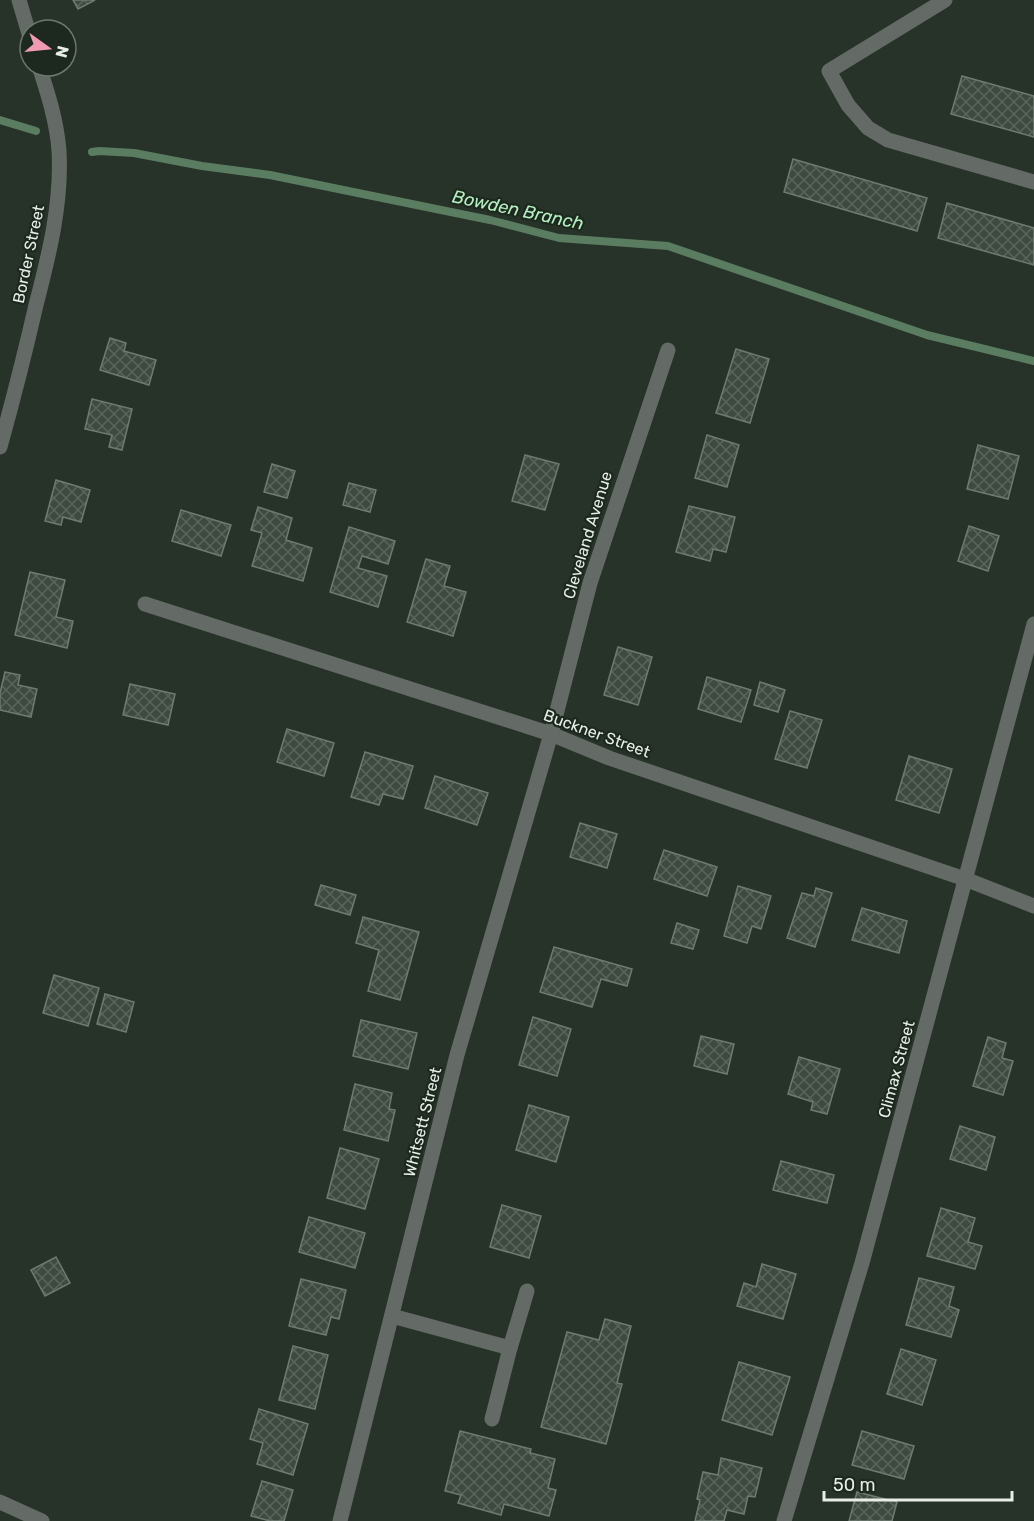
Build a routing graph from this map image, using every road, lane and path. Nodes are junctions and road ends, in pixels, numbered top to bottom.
1 (19, 0) edge
2 (945, 0) edge
3 (24, 18) edge
4 (43, 78) edge
5 (1034, 182) edge
6 (668, 350) dead end
7 (0, 447) edge
8 (145, 604) dead end
9 (1034, 624) edge
10 (551, 734) junction
11 (965, 879) junction
12 (1034, 906) edge
13 (527, 1291) dead end
14 (392, 1316) junction
15 (510, 1348) junction
16 (492, 1419) dead end
17 (0, 1502) edge
18 (42, 1521) edge
19 (340, 1521) edge
20 (784, 1521) edge

1 - 3 street
2 - 5 street
4 - 7 street, Border Street
6 - 10 street, Cleveland Avenue
8 - 10 street, Buckner Street
9 - 11 street, Climax Street
10 - 11 street, Buckner Street
10 - 14 street, Whitsett Street
11 - 12 street, Buckner Street
11 - 20 street, Climax Street
13 - 15 street
14 - 15 street
14 - 19 street, Whitsett Street
15 - 16 street
17 - 18 street

